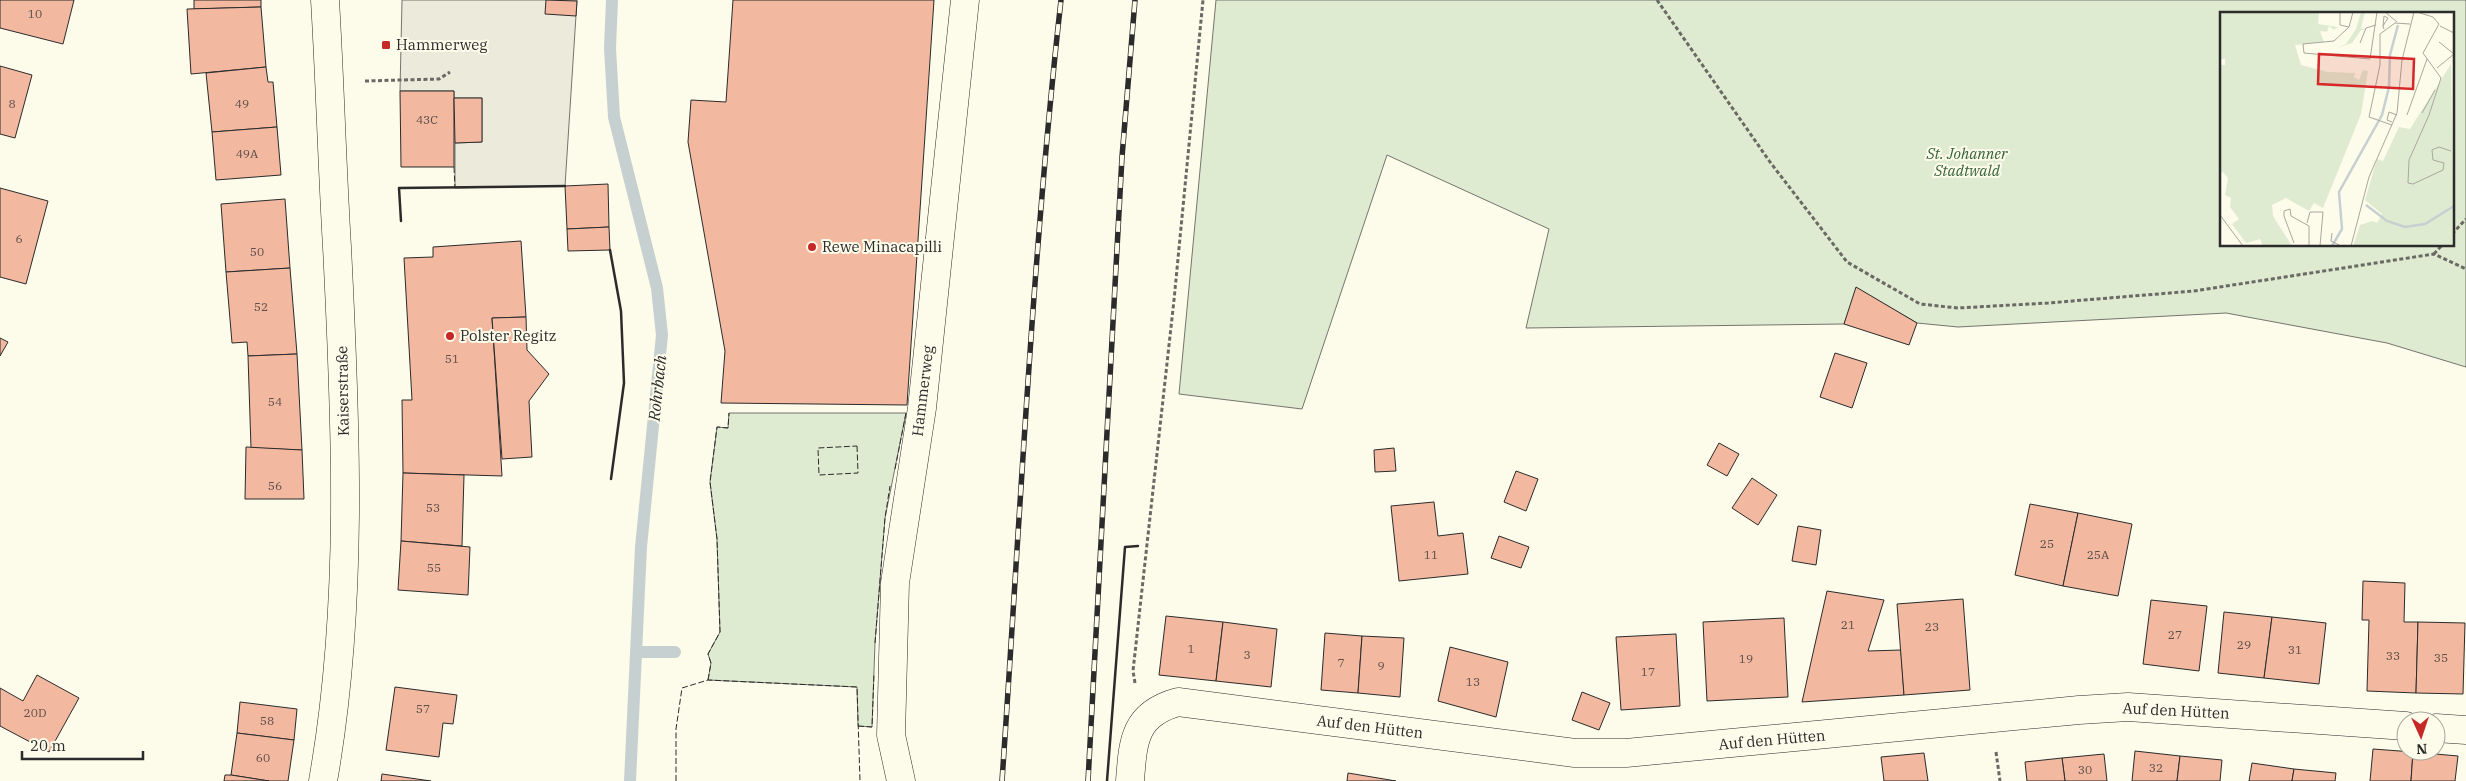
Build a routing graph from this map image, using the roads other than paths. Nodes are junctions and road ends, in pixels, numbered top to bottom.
1 (325, 0) edge
2 (965, 0) edge
3 (2396, 725) edge
4 (2446, 729) edge
5 (2466, 730) edge
6 (323, 781) edge
7 (901, 781) edge
8 (1130, 781) edge

1 - 6 street, Kaiserstraße
2 - 7 street, Hammerweg
3 - 8 street, Auf den Hütten
4 - 5 street

